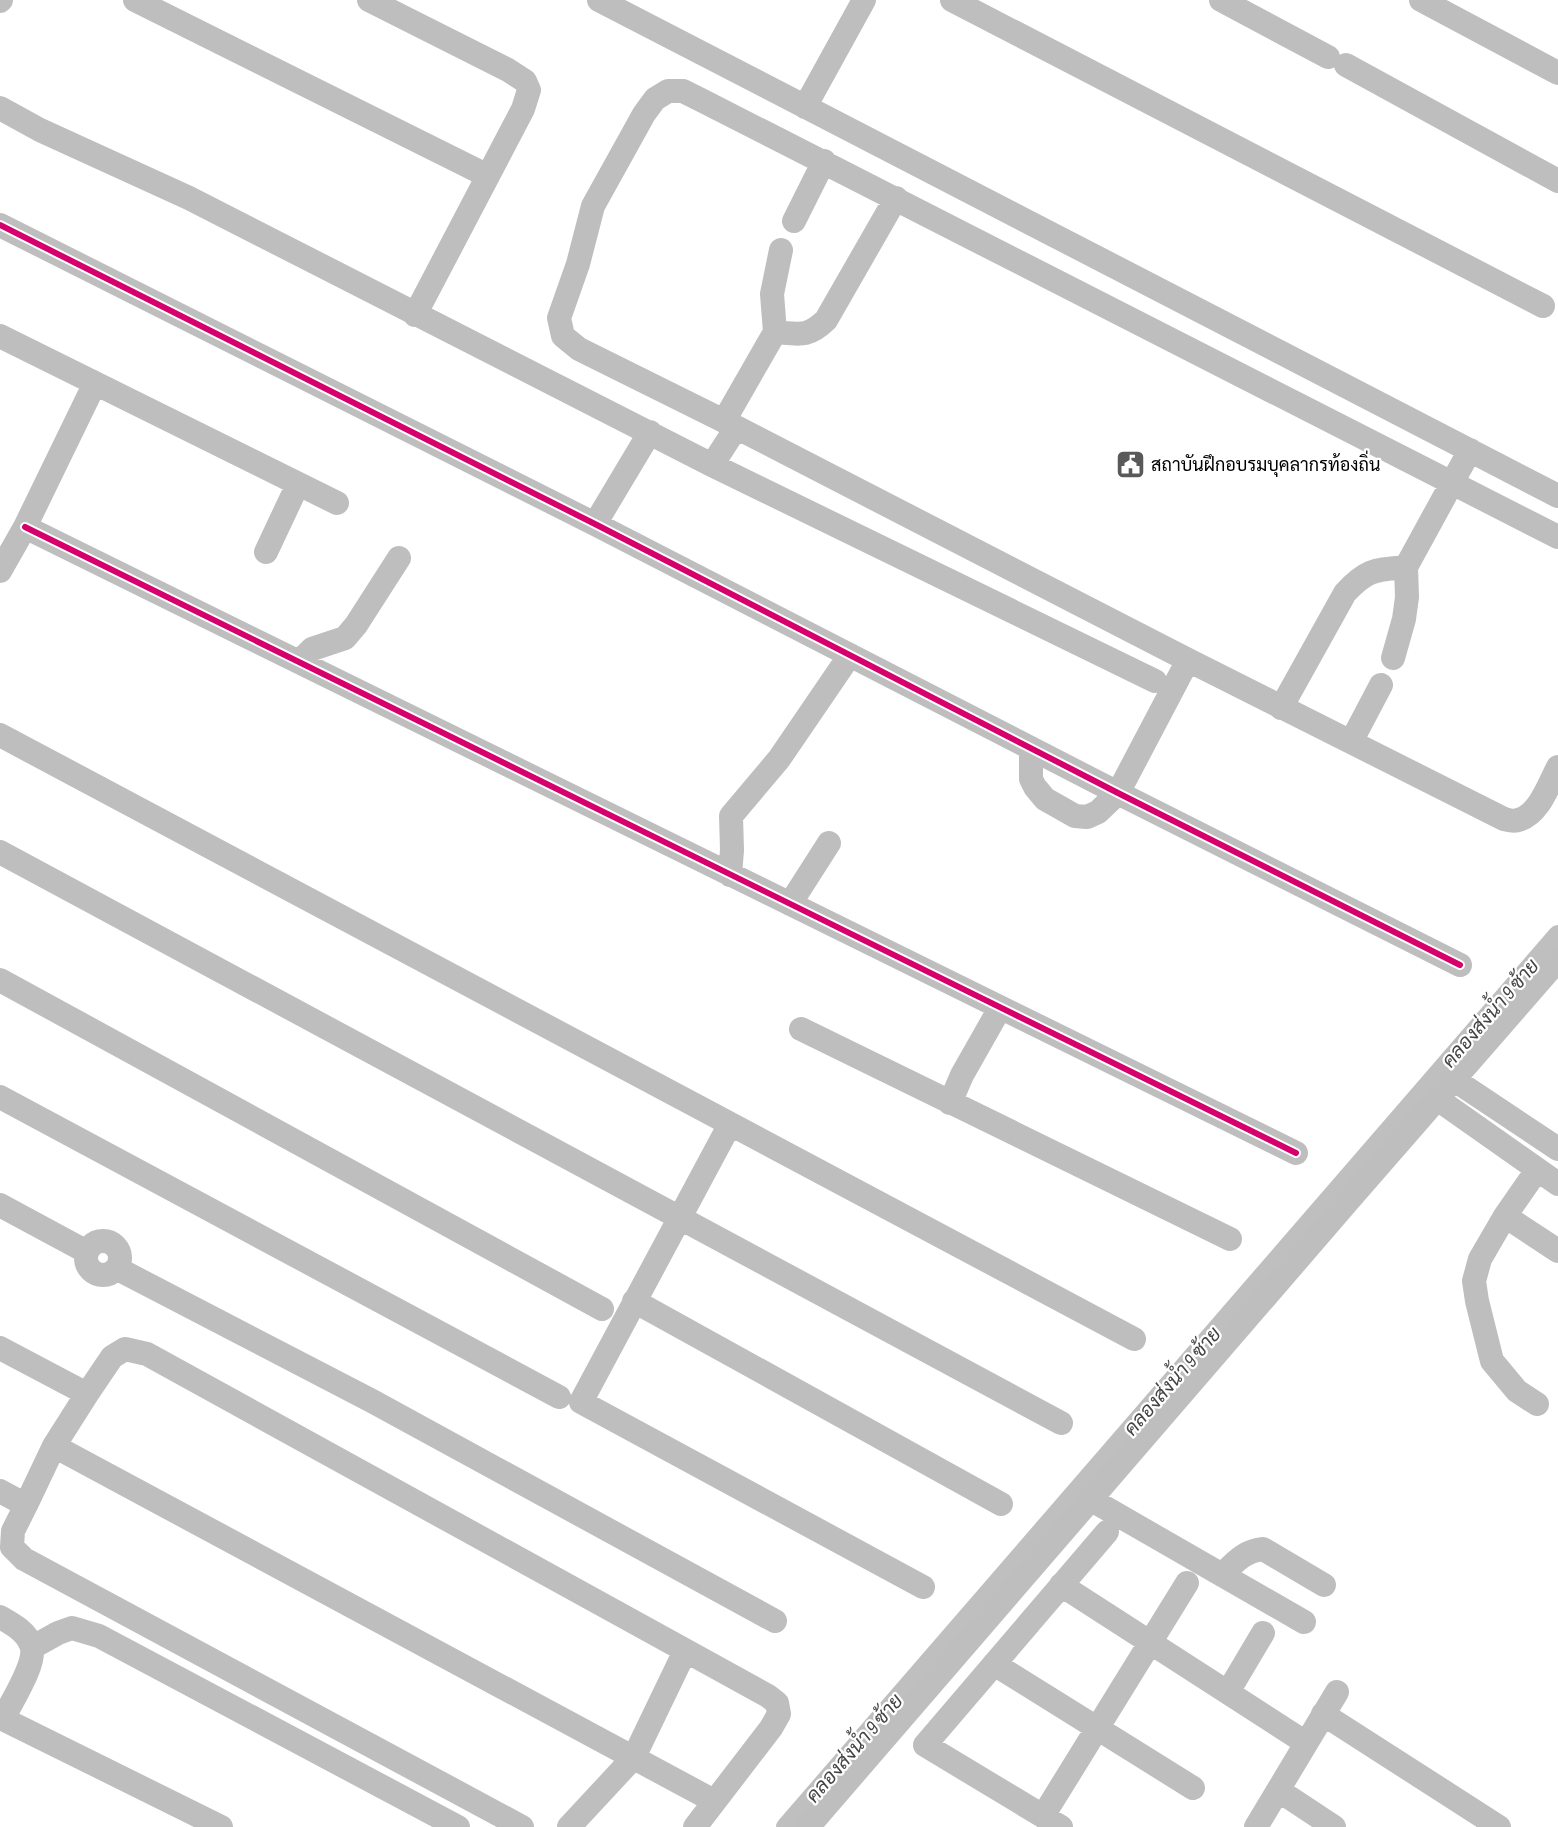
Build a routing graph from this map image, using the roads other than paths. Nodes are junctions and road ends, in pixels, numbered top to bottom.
1 (135, 0) edge
2 (369, 0) edge
3 (598, 0) edge
4 (864, 0) edge
5 (952, 0) edge
6 (1221, 0) edge
7 (1421, 0) edge
8 (1558, 73) edge
9 (805, 107) junction
10 (0, 108) edge
11 (824, 161) junction
12 (488, 176) junction
13 (1558, 181) edge
14 (896, 198) junction
15 (794, 221) dead end
16 (0, 225) edge
17 (781, 250) dead end
18 (1543, 306) dead end
19 (415, 315) junction
20 (775, 332) junction
21 (0, 336) edge
22 (95, 383) junction
23 (730, 425) junction
24 (650, 432) junction
25 (1470, 450) junction
26 (712, 465) junction
27 (1453, 483) junction
28 (298, 484) junction
29 (1558, 496) edge
30 (337, 503) dead end
31 (595, 525) junction
32 (25, 527) junction
33 (1558, 537) edge
34 (266, 552) dead end
35 (399, 558) dead end
36 (1406, 567) junction
37 (0, 571) edge
38 (850, 655) junction
39 (1393, 658) dead end
40 (1188, 660) junction
41 (299, 662) junction
42 (1155, 681) dead end
43 (1381, 685) dead end
44 (1281, 708) junction
45 (0, 735) edge
46 (1351, 742) junction
47 (1031, 748) junction
48 (1558, 767) edge
49 (1118, 793) junction
50 (829, 843) dead end
51 (0, 852) edge
52 (730, 875) junction
53 (790, 904) junction
54 (1558, 960) edge
55 (1461, 965) dead end
56 (0, 980) edge
57 (1000, 1008) junction
58 (801, 1029) dead end
59 (1453, 1079) junction
60 (0, 1097) edge
61 (1436, 1098) junction
62 (950, 1103) junction
63 (730, 1124) junction
64 (1558, 1149) edge
65 (1296, 1153) dead end
66 (1537, 1170) junction
67 (1558, 1184) edge
68 (0, 1205) edge
69 (1505, 1216) junction
70 (678, 1217) junction
71 (1230, 1239) dead end
72 (1558, 1251) edge
73 (634, 1301) junction
74 (602, 1309) dead end
75 (1134, 1339) dead end
76 (0, 1348) edge
77 (87, 1394) junction
78 (559, 1397) dead end
79 (1537, 1404) dead end
80 (1061, 1423) dead end
81 (54, 1446) junction
82 (0, 1491) edge
83 (1090, 1499) junction
84 (1001, 1504) dead end
85 (26, 1505) junction
86 (1107, 1532) dead end
87 (1222, 1575) junction
88 (1187, 1583) dead end
89 (1061, 1585) junction
90 (1324, 1585) dead end
91 (923, 1587) dead end
92 (0, 1617) edge
93 (775, 1621) dead end
94 (1304, 1622) dead end
95 (1263, 1633) dead end
96 (1150, 1642) junction
97 (33, 1647) junction
98 (685, 1651) junction
99 (993, 1665) junction
100 (1228, 1692) junction
101 (1337, 1692) dead end
102 (1323, 1714) junction
103 (1, 1720) edge
104 (1097, 1728) junction
105 (1306, 1743) junction
106 (634, 1757) junction
107 (1192, 1788) dead end
108 (1278, 1790) junction
109 (714, 1801) junction
110 (1052, 1821) edge
111 (221, 1827) edge
112 (458, 1827) edge
113 (522, 1827) edge
114 (569, 1827) edge
115 (695, 1827) edge
116 (808, 1827) edge
117 (1256, 1827) edge
118 (1334, 1827) edge
119 (1499, 1827) edge

1 - 12 street
2 - 12 street
3 - 9 street
4 - 9 street
5 - 18 street
6 - 13 street
7 - 8 street
9 - 25 street
10 - 19 street
11 - 14 street
11 - 15 street
11 - 23 street
12 - 19 street
14 - 20 street
14 - 27 street
16 - 31 street
17 - 20 street
19 - 24 street
20 - 23 street
21 - 22 street
22 - 28 street
22 - 32 street
23 - 26 street
23 - 40 street
24 - 26 street
24 - 31 street
25 - 27 street
25 - 29 street
26 - 42 street
27 - 33 street
27 - 36 street
28 - 30 street
28 - 34 street
31 - 38 street
32 - 37 street
32 - 41 street
35 - 41 street
36 - 39 street
36 - 44 street
38 - 47 street
38 - 52 street
40 - 44 street
40 - 49 street
41 - 52 street
43 - 46 street
44 - 46 street
45 - 63 street
46 - 48 street
47 - 49 street
47 - 49 street
49 - 55 street
50 - 53 street
51 - 70 street
52 - 53 street
53 - 57 street
54 - 59 street
56 - 74 street
57 - 62 street
57 - 65 street
58 - 62 street
59 - 61 street
59 - 64 street
60 - 78 street
61 - 66 street
61 - 83 street
62 - 71 street
63 - 70 street
63 - 75 street
66 - 67 street
66 - 69 street
68 - 93 street
69 - 72 street
69 - 79 street
70 - 73 street
70 - 80 street
73 - 84 street
73 - 91 street
76 - 77 street
77 - 81 street
77 - 98 street
81 - 85 street
81 - 106 street
82 - 85 street
83 - 87 street
83 - 116 street
85 - 113 street
86 - 89 street
87 - 90 street
87 - 94 street
88 - 96 street
89 - 96 street
89 - 99 street
92 - 97 street
95 - 100 street
96 - 100 street
96 - 104 street
97 - 103 street
97 - 112 street
98 - 106 street
98 - 109 street
99 - 104 street
99 - 110 street
100 - 105 street
101 - 102 street
102 - 105 street
102 - 119 street
103 - 111 street
104 - 107 street
104 - 110 street
105 - 108 street
106 - 109 street
106 - 114 street
108 - 117 street
108 - 118 street
109 - 115 street

